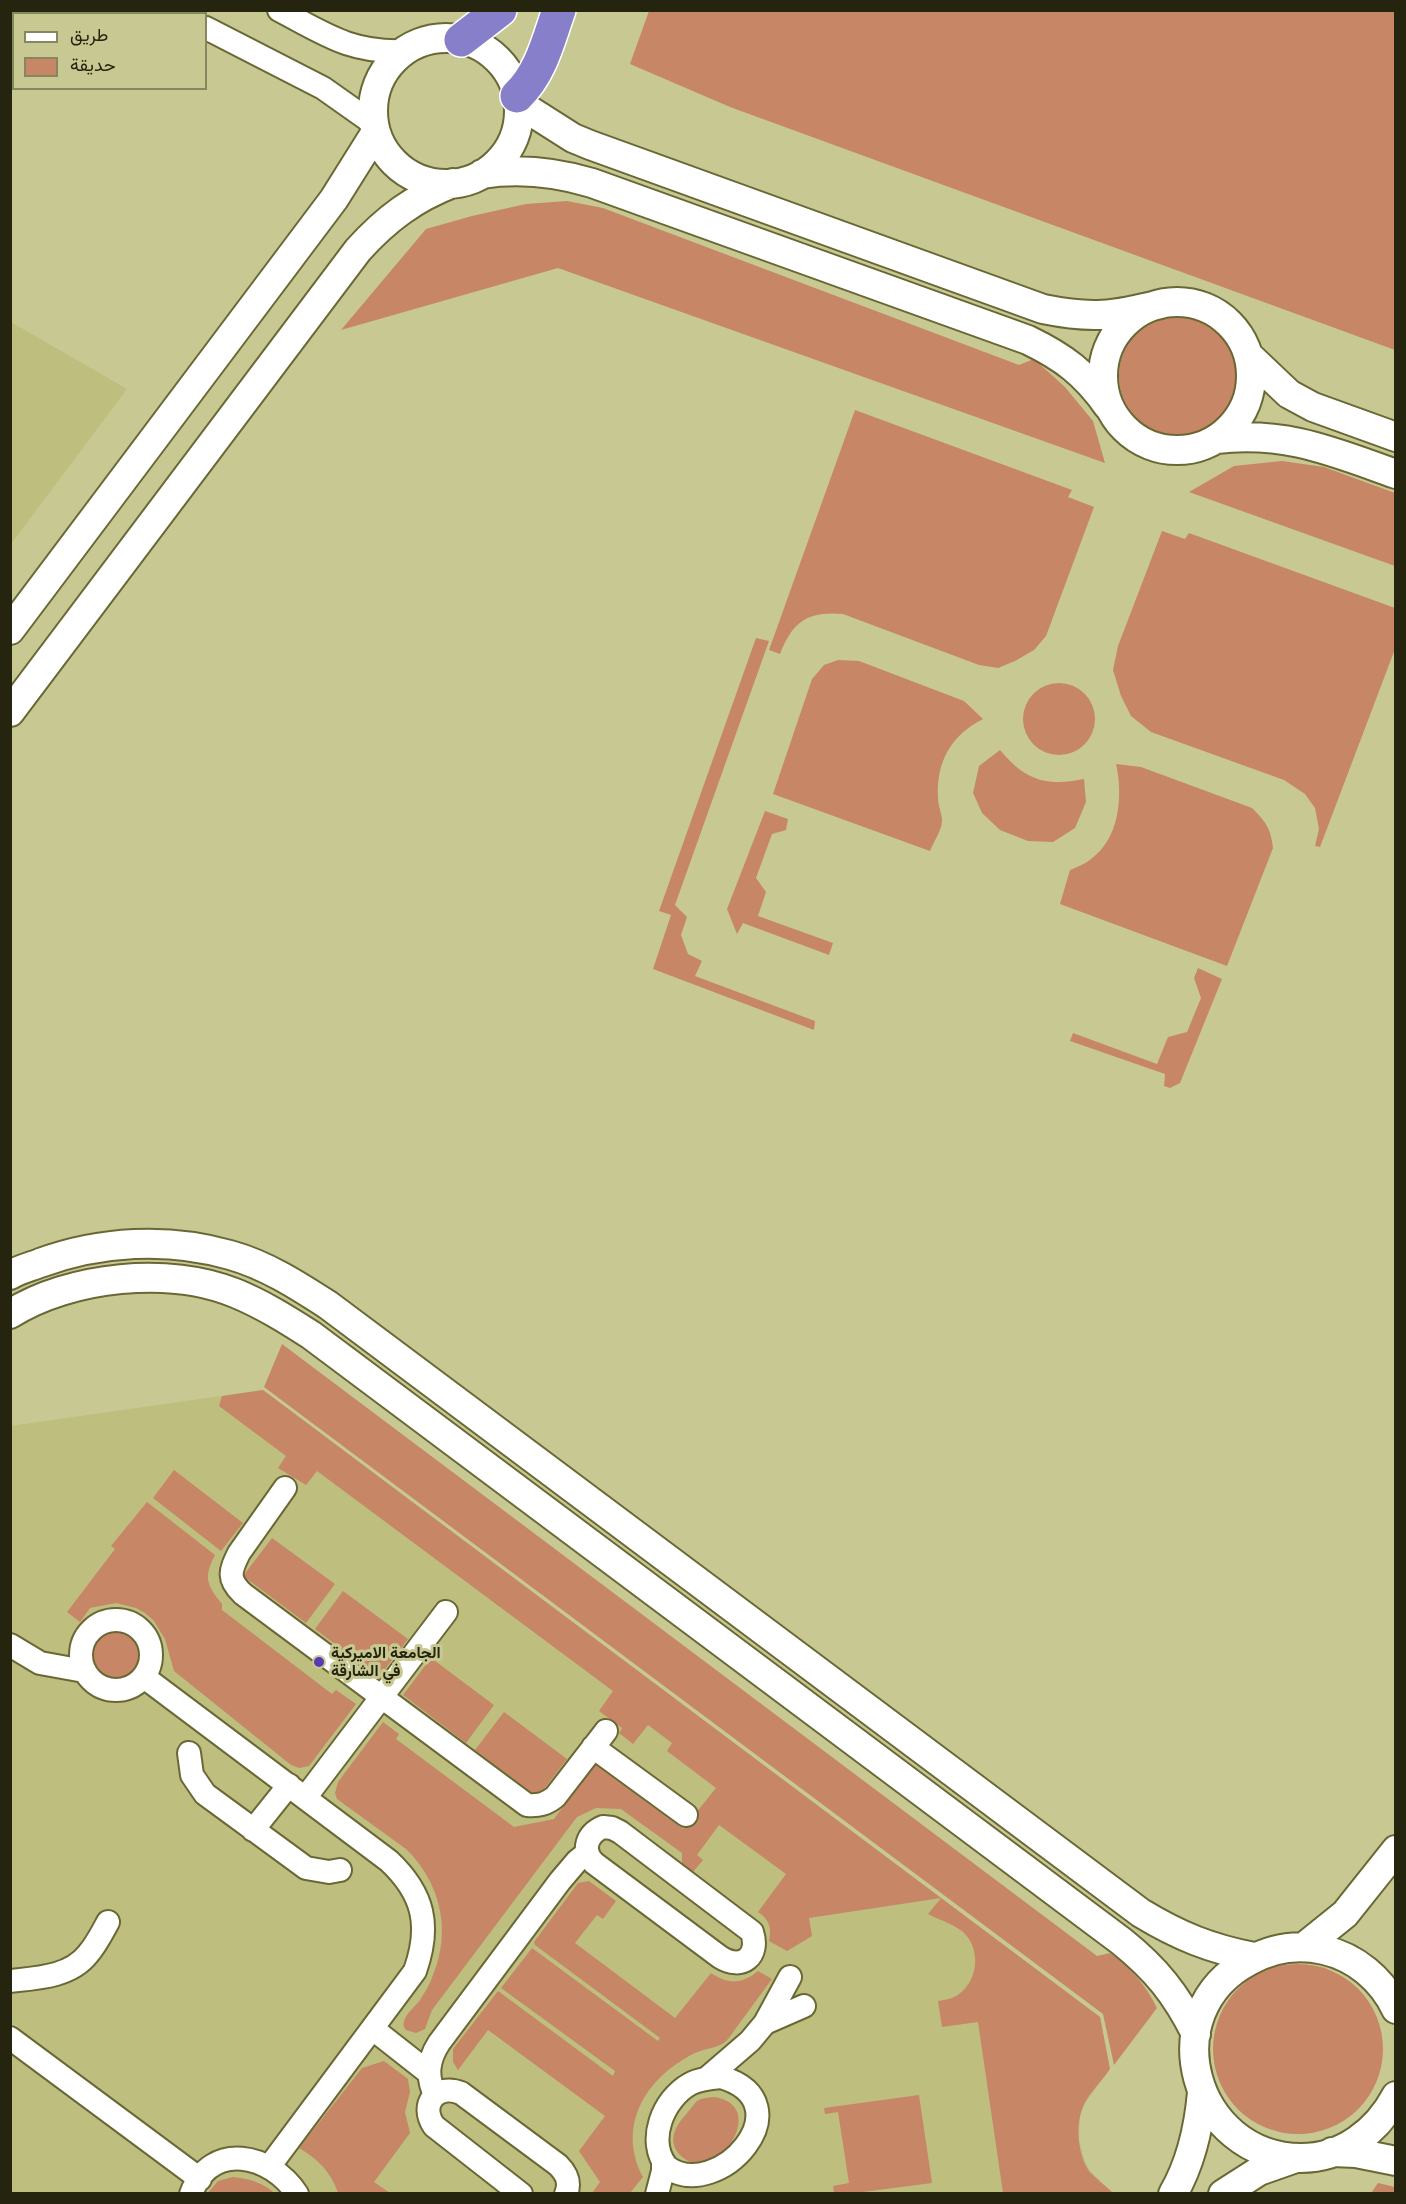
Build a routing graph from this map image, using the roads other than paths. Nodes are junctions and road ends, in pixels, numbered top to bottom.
1 (279, 10) edge
2 (500, 10) edge
3 (559, 10) edge
4 (207, 29) edge
5 (461, 40) junction
6 (404, 51) junction
7 (518, 99) junction
8 (375, 128) junction
9 (482, 174) junction
10 (453, 183) junction
11 (1161, 304) junction
12 (1249, 356) junction
13 (1108, 406) junction
14 (1395, 437) edge
15 (1216, 440) junction
16 (1395, 474) edge
17 (10, 630) edge
18 (10, 712) edge
19 (10, 1275) edge
20 (10, 1314) edge
21 (285, 1488) dead end
22 (446, 1611) dead end
23 (10, 1645) edge
24 (84, 1671) junction
25 (144, 1677) junction
26 (381, 1697) junction
27 (189, 1753) dead end
28 (297, 1792) junction
29 (686, 1815) dead end
30 (253, 1830) junction
31 (1395, 1850) edge
32 (587, 1853) junction
33 (340, 1870) dead end
34 (108, 1922) dead end
35 (1304, 1947) junction
36 (1254, 1957) junction
37 (790, 1977) dead end
38 (10, 1981) edge
39 (804, 2006) dead end
40 (1395, 2009) edge
41 (765, 2023) junction
42 (373, 2028) junction
43 (1196, 2034) junction
44 (10, 2038) edge
45 (750, 2041) junction
46 (707, 2078) junction
47 (432, 2084) junction
48 (745, 2089) junction
49 (1202, 2092) junction
50 (1395, 2096) edge
51 (1332, 2152) junction
52 (1299, 2158) junction
53 (1395, 2161) edge
54 (663, 2162) junction
55 (269, 2167) junction
56 (686, 2181) junction
57 (195, 2186) edge
58 (297, 2193) edge
59 (521, 2193) edge
60 (566, 2193) edge
61 (657, 2193) edge
62 (664, 2193) edge
63 (1173, 2193) edge
64 (1223, 2193) edge

1 - 6 street
2 - 5 highway
3 - 7 highway
4 - 8 street
5 - 6 street
5 - 7 street
6 - 8 street
7 - 9 street
7 - 11 street
8 - 10 street
8 - 17 street
9 - 10 street
9 - 13 street
10 - 18 street
11 - 12 street
11 - 13 street
12 - 14 street
12 - 15 street
13 - 15 street
15 - 16 street
19 - 36 street
20 - 43 street
21 - 26 street
22 - 26 street
23 - 24 street
24 - 25 street
24 - 25 street
25 - 28 street
26 - 28 street
26 - 29 street
27 - 30 street
28 - 30 street
28 - 42 street
30 - 33 street
31 - 35 street
32 - 32 street
32 - 47 street
34 - 38 street
35 - 36 street
35 - 40 street
36 - 43 street
37 - 41 street
39 - 41 street
41 - 45 street
42 - 47 street
42 - 55 street
43 - 49 street
44 - 57 street
45 - 46 street
45 - 48 street
46 - 48 street
46 - 54 street
47 - 59 street
47 - 60 street
48 - 56 street
49 - 52 street
49 - 63 street
50 - 51 street
51 - 52 street
51 - 53 street
52 - 64 street
54 - 56 street
54 - 61 street
55 - 57 street
55 - 58 street
56 - 62 street

